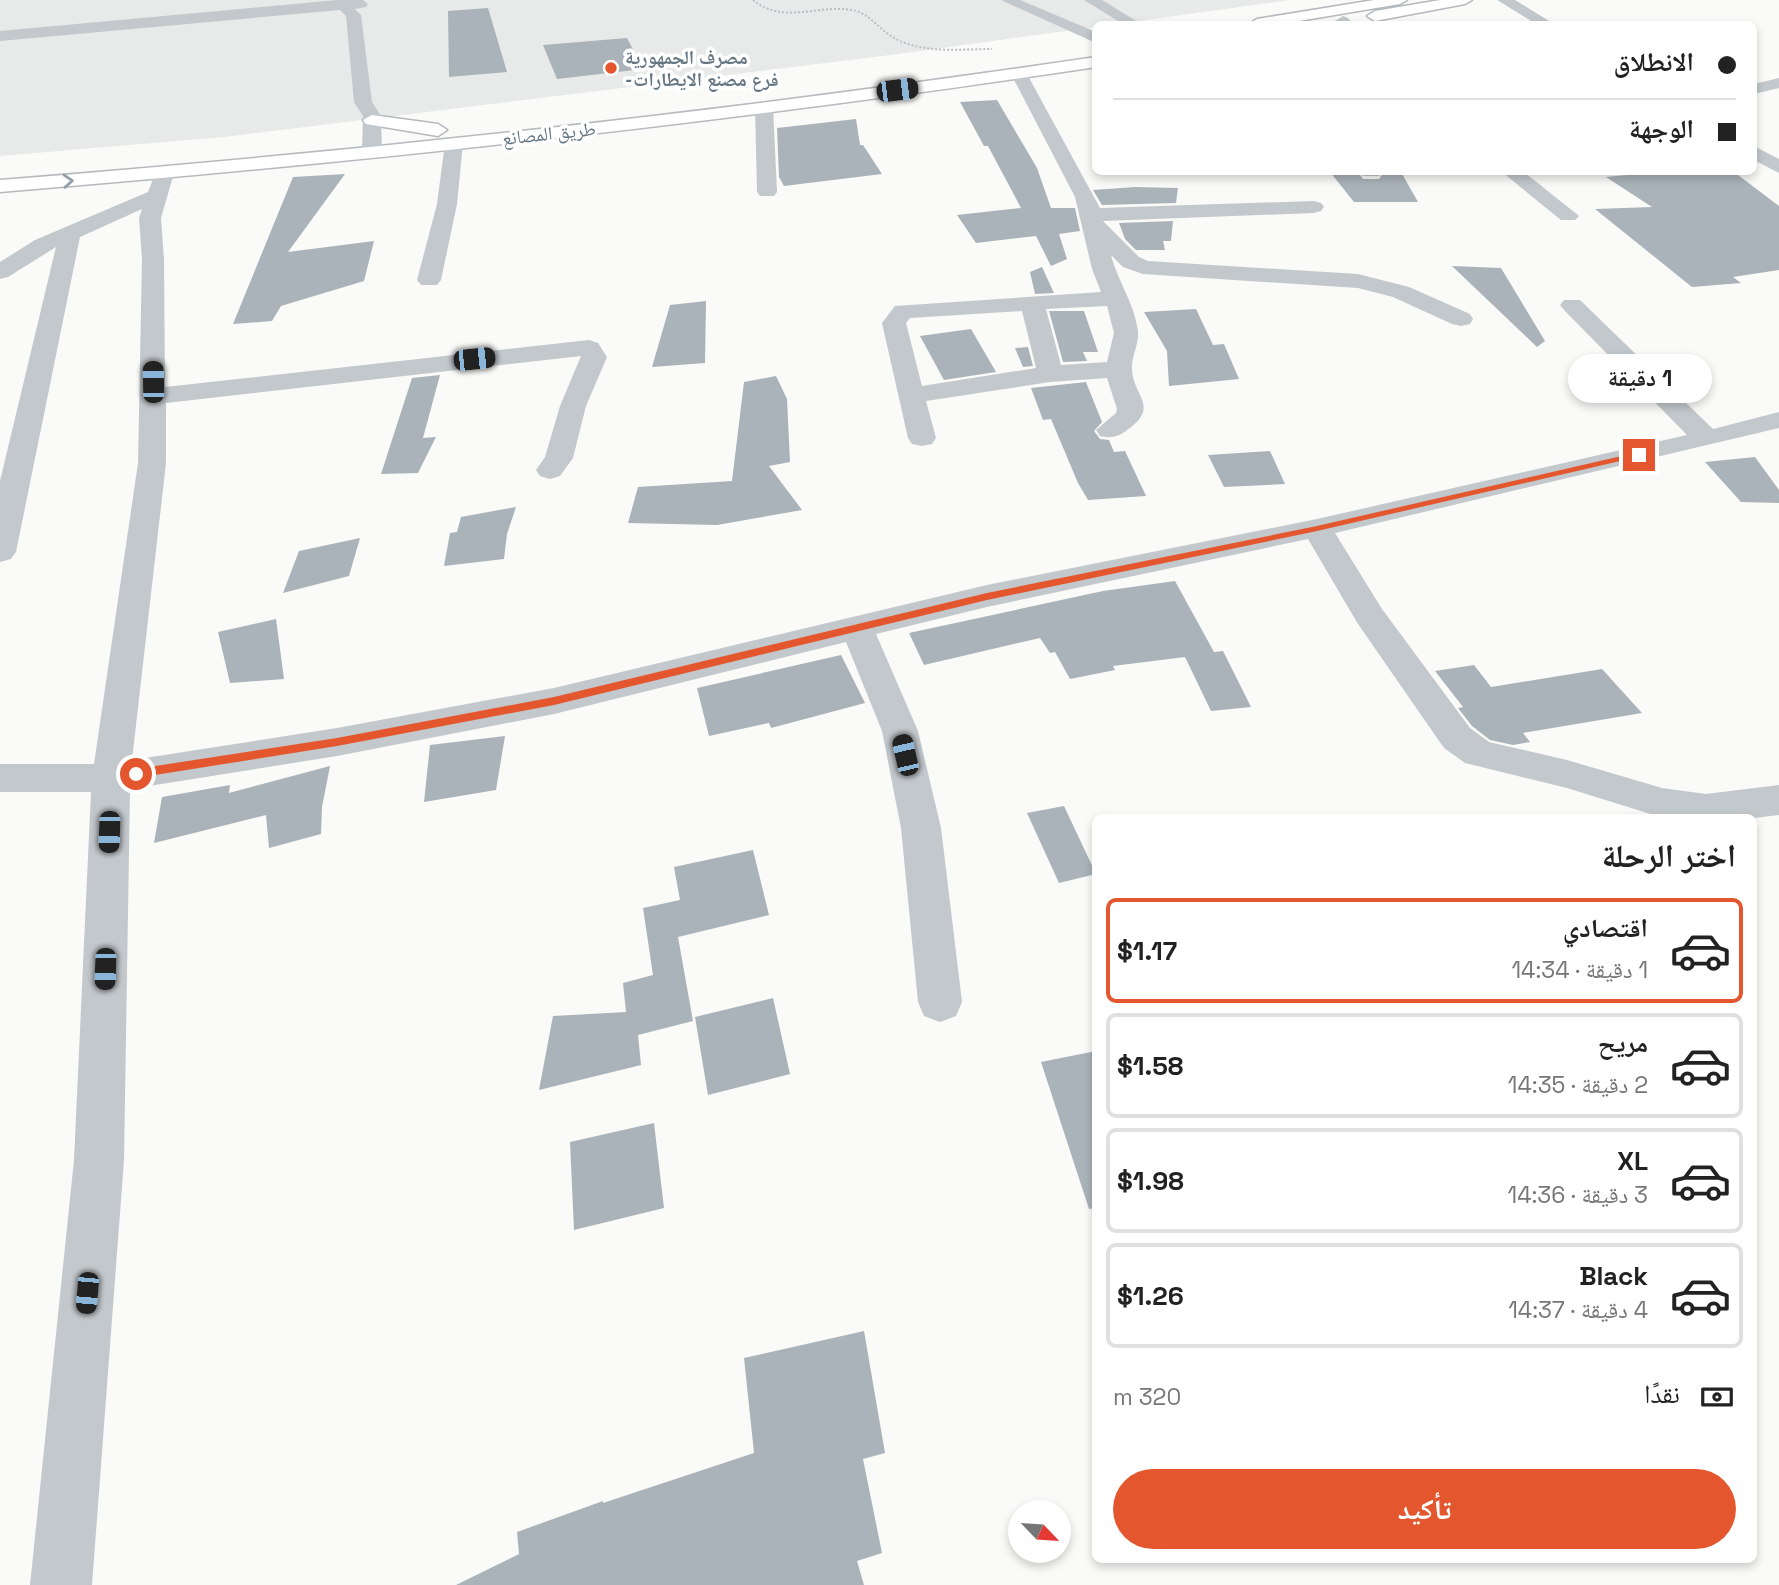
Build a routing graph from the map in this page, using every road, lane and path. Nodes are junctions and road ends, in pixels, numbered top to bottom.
1 (753, 0) edge
2 (1009, 0) edge
3 (1090, 0) edge
4 (1400, 0) edge
5 (1465, 0) edge
6 (1504, 0) edge
7 (353, 5) edge
8 (1128, 21) edge
9 (1275, 21) edge
10 (1355, 21) edge
11 (1540, 21) edge
12 (0, 36) edge
13 (1092, 36) edge
14 (1092, 50) edge
15 (1092, 62) edge
16 (1023, 67) junction
17 (1779, 83) edge
18 (1757, 88) edge
19 (363, 102) junction
20 (764, 107) junction
21 (352, 119) dead end
22 (372, 136) junction
23 (449, 137) junction
24 (349, 147) junction
25 (1757, 154) edge
26 (1779, 167) edge
27 (0, 171) edge
28 (1516, 175) edge
29 (160, 185) junction
30 (0, 186) edge
31 (767, 192) dead end
32 (1314, 207) dead end
33 (1568, 216) dead end
34 (1094, 222) junction
35 (70, 233) junction
36 (0, 272) edge
37 (429, 280) dead end
38 (1117, 298) junction
39 (1032, 302) junction
40 (1572, 305) dead end
41 (1461, 319) dead end
42 (1119, 369) junction
43 (1050, 373) junction
44 (913, 395) junction
45 (153, 396) junction
46 (1779, 420) edge
47 (1110, 430) dead end
48 (922, 438) dead end
49 (1707, 439) junction
50 (550, 470) dead end
51 (1317, 528) junction
52 (0, 552) edge
53 (856, 628) junction
54 (0, 778) edge
55 (111, 778) junction
56 (1779, 800) edge
57 (940, 1002) dead end
58 (61, 1585) edge

1 - 16 path
2 - 13 street
3 - 8 street
4 - 9 main road
5 - 10 main road
6 - 11 street
7 - 12 street
7 - 19 street
14 - 16 main road, طريق المصانع
15 - 16 main road, طريق المصانع
16 - 20 main road, طريق المصانع
16 - 23 main road, طريق المصانع
16 - 34 street
17 - 18 street
19 - 21 street
19 - 22 street
20 - 23 main road, طريق المصانع
20 - 31 street
22 - 23 main road, طريق المصانع
22 - 23 main road
22 - 24 main road, طريق المصانع
23 - 37 street
24 - 27 main road, طريق المصانع
24 - 29 main road, طريق المصانع
25 - 26 street
28 - 33 street
30 -> 29 main road, طريق المصانع
29 - 35 street
29 - 45 street
32 - 34 street
34 - 38 street
34 - 41 street
35 - 36 street
35 - 52 street
38 - 39 street
38 - 42 street
39 - 43 street
39 - 44 street
40 - 49 street
42 - 43 street
42 - 47 street
43 - 44 street
44 - 48 street
45 - 50 street
45 - 55 street
46 - 49 street
49 - 51 street
51 - 53 street
51 - 56 street
53 - 55 street
53 - 57 street
54 - 55 street
55 - 58 street

